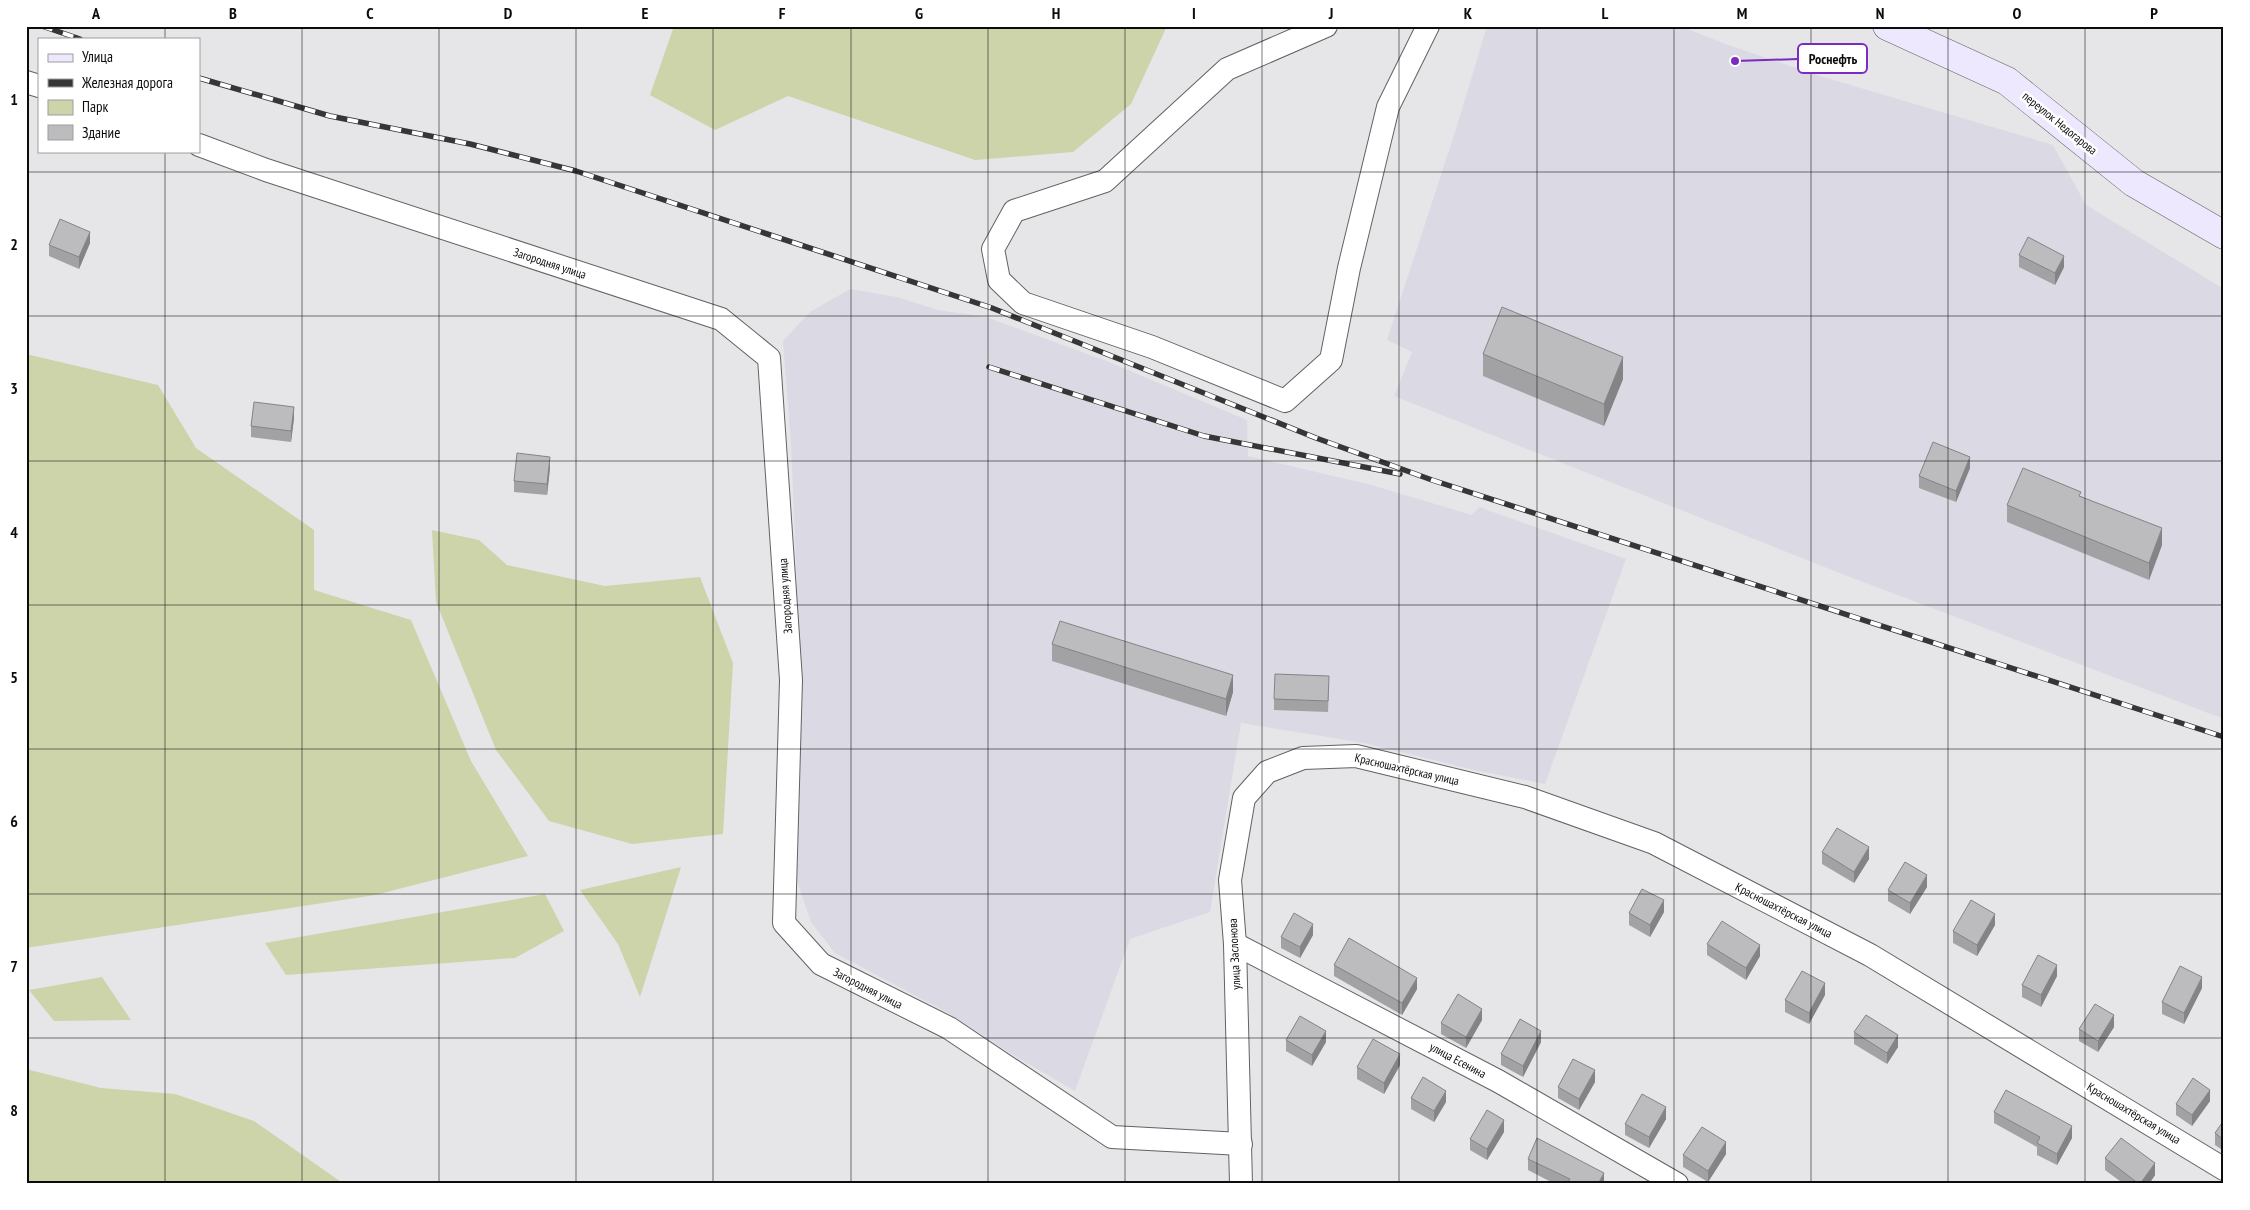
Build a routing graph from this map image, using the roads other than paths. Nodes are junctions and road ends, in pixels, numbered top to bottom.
1 (1326, 26) edge
2 (1428, 26) edge
3 (1887, 26) edge
4 (26, 82) edge
5 (38, 86) edge
6 (200, 145) edge
7 (2224, 235) edge
8 (1303, 758) joint
9 (1235, 944) junction
10 (1241, 1144) junction
11 (2224, 1169) edge
12 (1241, 1184) edge
13 (1678, 1184) edge

1 - 2 street
3 - 7 street, переулок Недогарова
4 - 5 street
6 - 10 street, Загородняя улица
8 - 9 street, улица Заслонова
8 - 11 street, Красношахтёрская улица
9 - 10 street, улица Заслонова
9 - 13 street, улица Есенина
10 - 12 street, улица Заслонова

